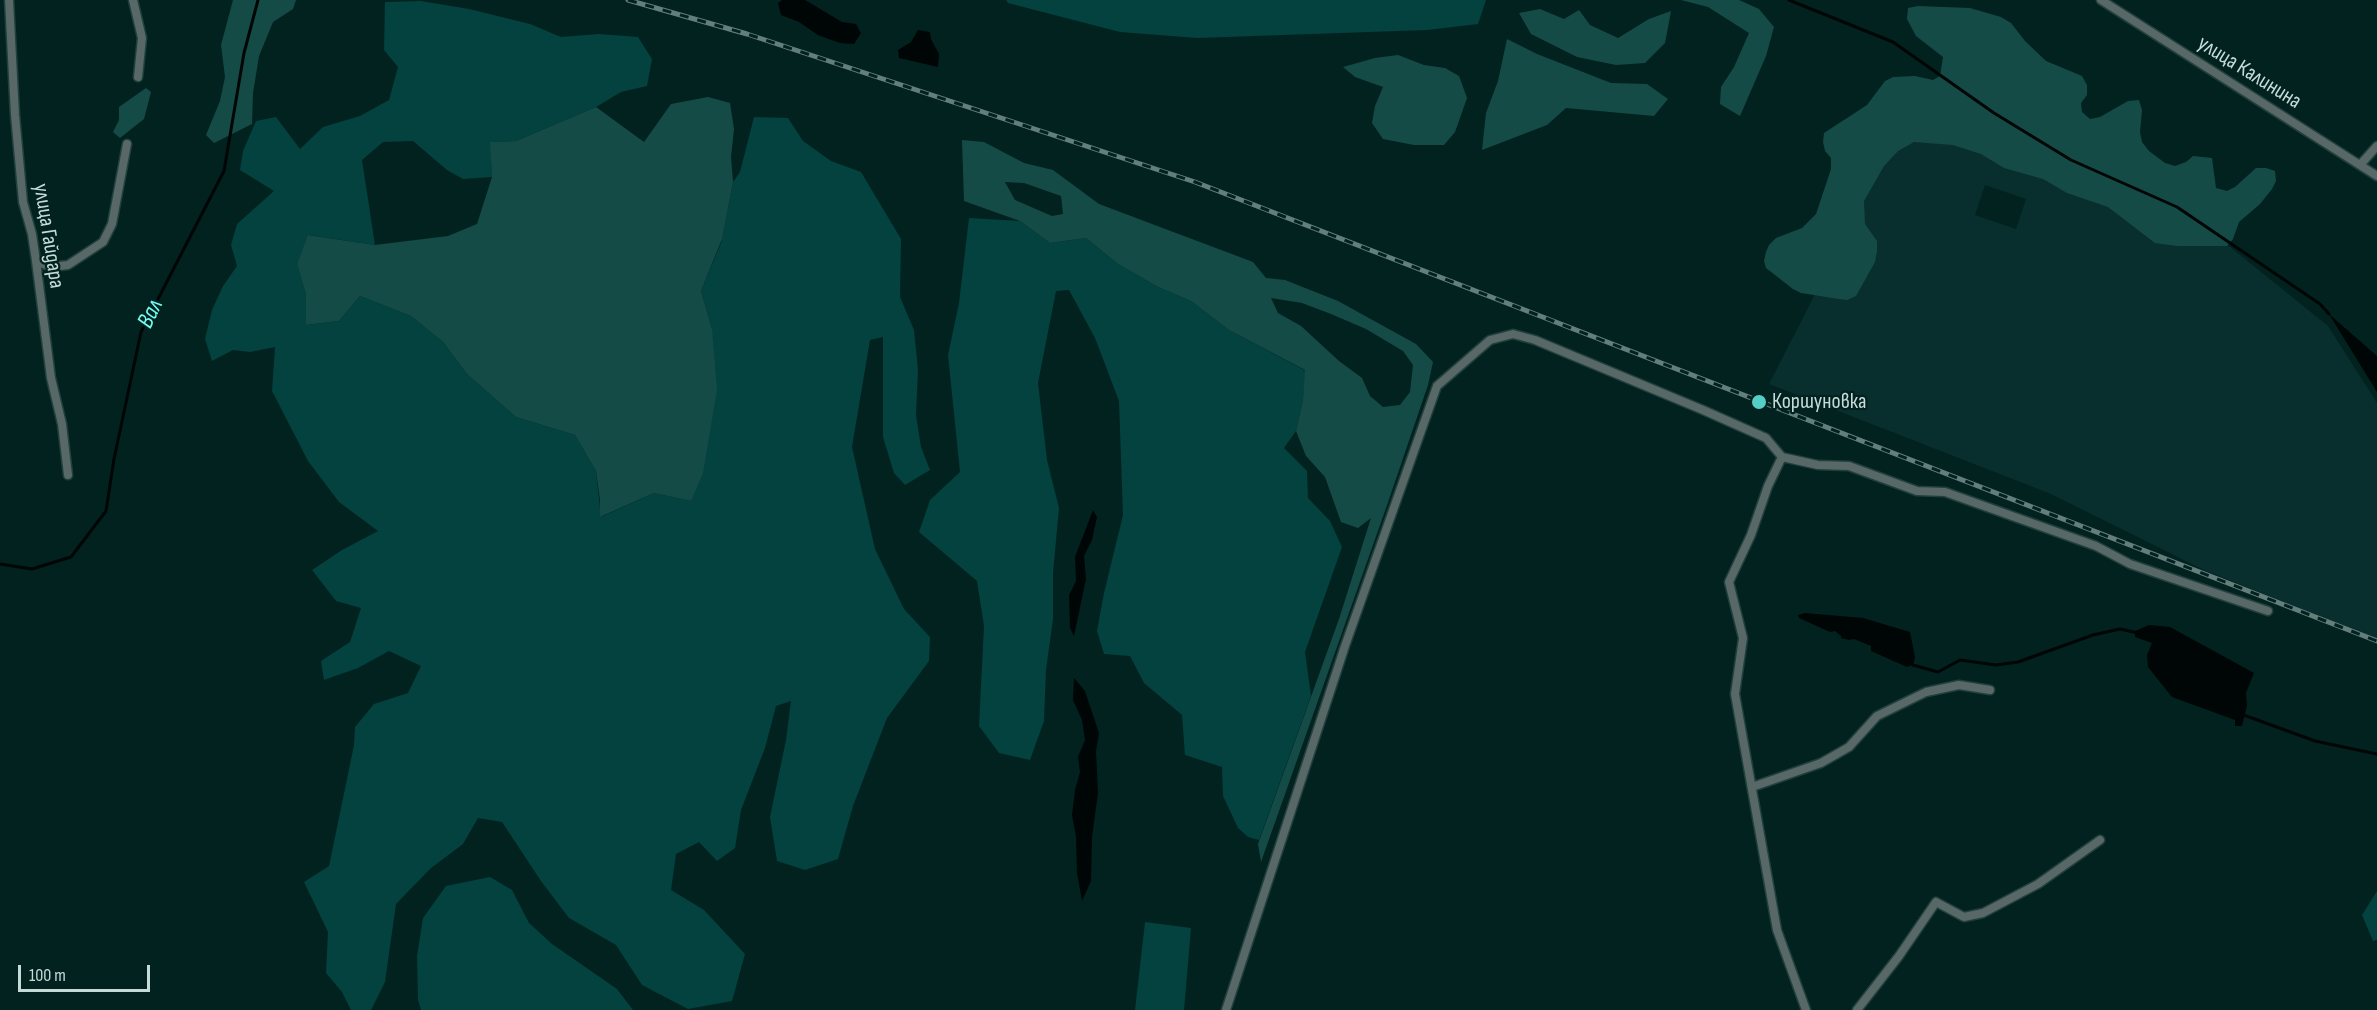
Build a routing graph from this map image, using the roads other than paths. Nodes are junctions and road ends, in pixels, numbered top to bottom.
1 (9, 0) edge
2 (133, 0) edge
3 (2101, 0) edge
4 (138, 77) dead end
5 (127, 144) dead end
6 (2377, 146) edge
7 (2360, 165) junction
8 (2377, 176) edge
9 (36, 261) junction
10 (1782, 457) junction
11 (68, 475) dead end
12 (2268, 611) dead end
13 (1990, 690) dead end
14 (1752, 787) junction
15 (2100, 840) dead end
16 (1226, 1010) edge
17 (1806, 1010) edge
18 (1857, 1010) edge

1 - 9 street, улица Гайдара
2 - 4 street
3 - 7 street, улица Калинина
5 - 9 street
6 - 7 street
7 - 8 street, улица Калинина
9 - 11 street, улица Гайдара
10 - 12 street
10 - 14 street
10 - 16 street
13 - 14 street
14 - 17 street
15 - 18 street

